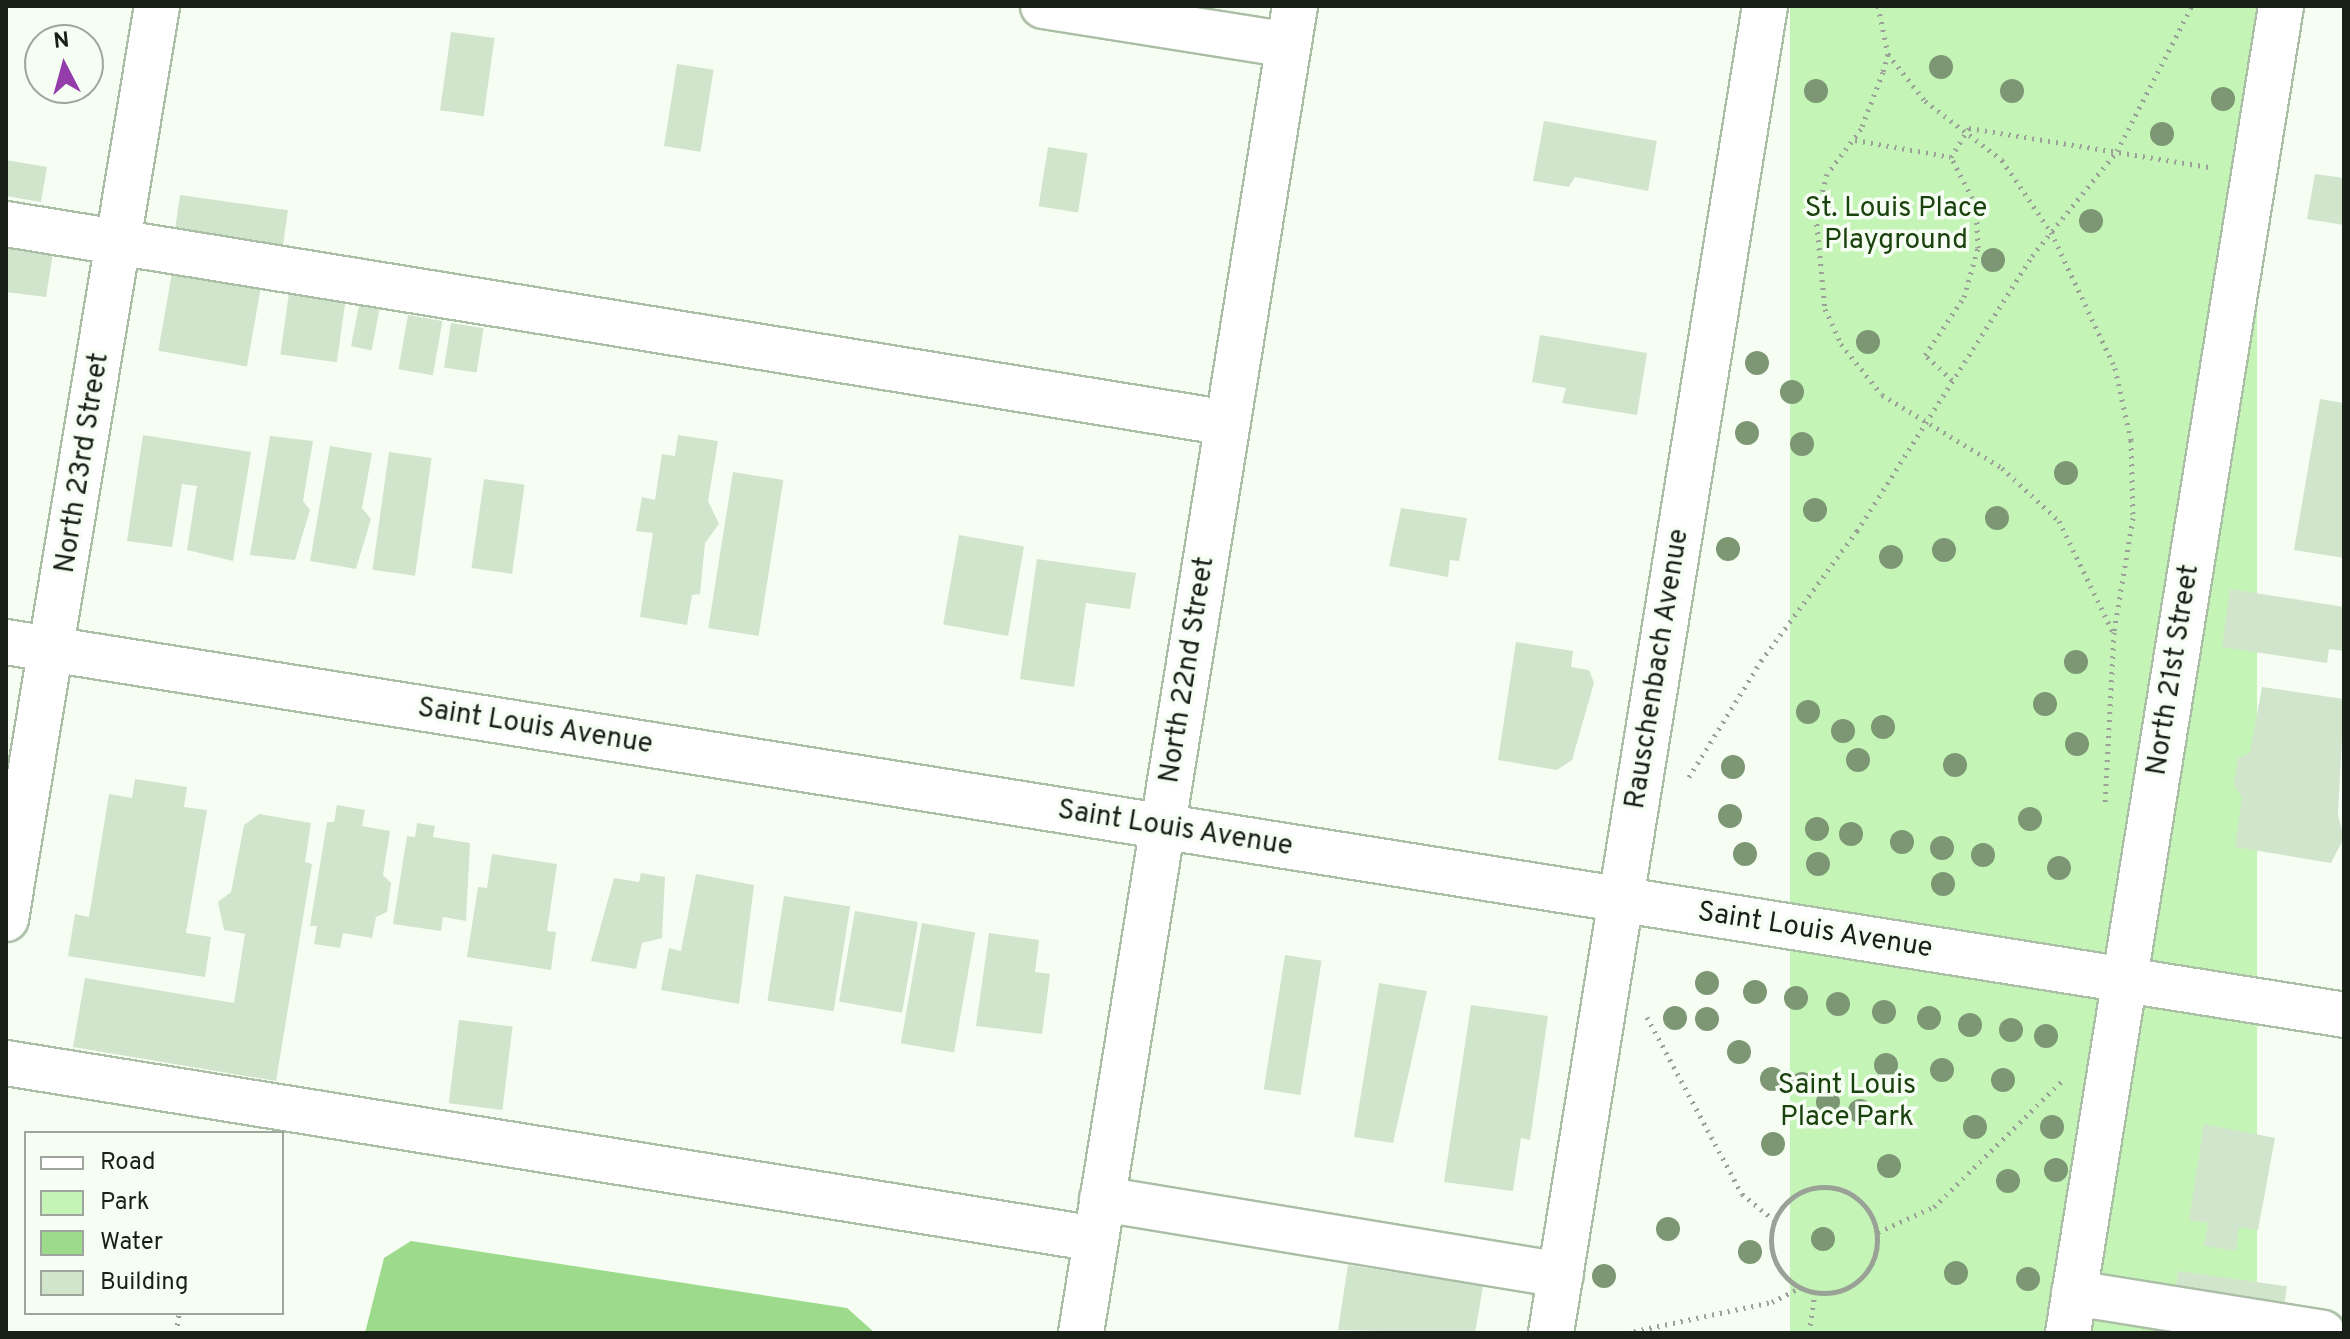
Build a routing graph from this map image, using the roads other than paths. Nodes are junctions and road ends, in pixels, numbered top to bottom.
1 (157, 6) edge
2 (1043, 6) edge
3 (1765, 6) edge
4 (2281, 6) edge
5 (1292, 25) edge
6 (6, 224) edge
7 (119, 242) junction
8 (1228, 423) junction
9 (6, 642) edge
10 (53, 650) junction
11 (1162, 827) junction
12 (1621, 900) junction
13 (6, 919) edge
14 (2124, 981) junction
15 (2344, 1015) edge
16 (6, 1063) edge
17 (1099, 1219) junction
18 (1561, 1275) junction
19 (2071, 1313) edge
20 (1081, 1333) edge
21 (1551, 1333) edge
22 (2323, 1333) edge

1 - 7 street, North 23rd Street
2 - 5 street
3 - 12 street, Rauschenbach Avenue
4 - 14 street, North 21st Street
5 - 8 street, North 22nd Street
6 - 7 street
7 - 8 street
7 - 10 street, North 23rd Street
8 - 11 street, North 22nd Street
9 - 10 street, Saint Louis Avenue
10 - 11 street, Saint Louis Avenue
10 - 13 street, North 23rd Street
11 - 12 street, Saint Louis Avenue
11 - 17 street, North 22nd Street
12 - 14 street, Saint Louis Avenue
12 - 18 street, Rauschenbach Avenue
14 - 15 street, Saint Louis Avenue
14 - 19 street, North 21st Street
16 - 17 street
17 - 18 street
17 - 20 street, North 22nd Street
18 - 21 street, Rauschenbach Avenue
19 - 22 street

